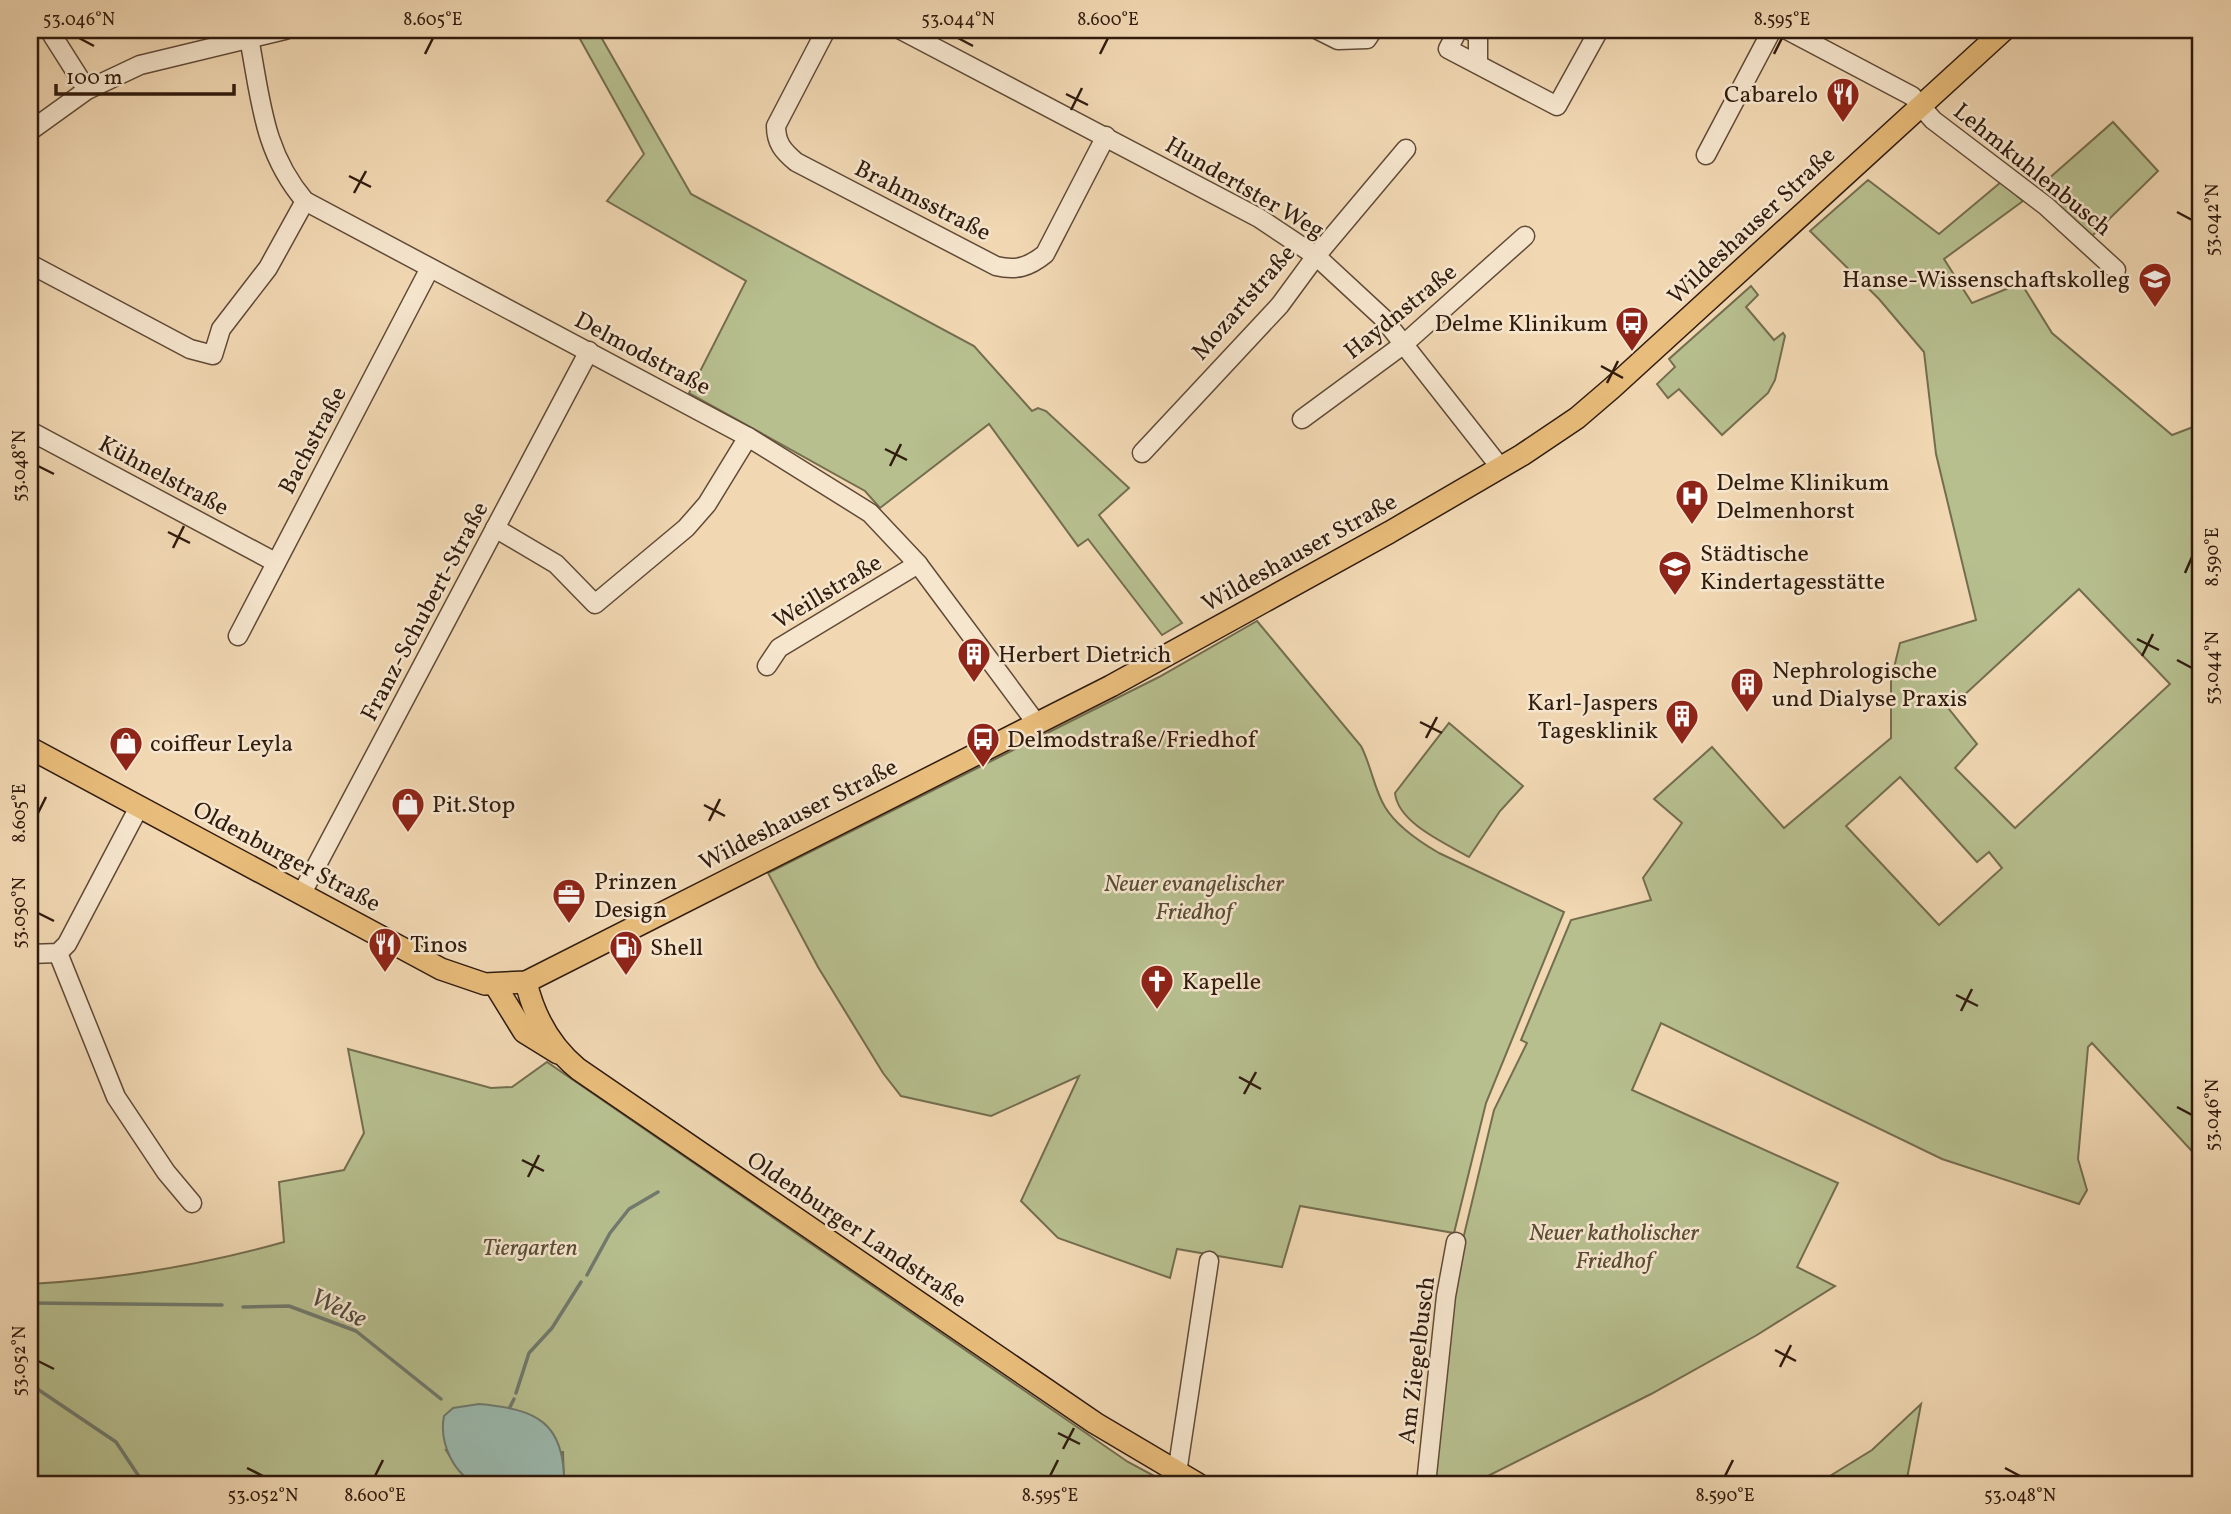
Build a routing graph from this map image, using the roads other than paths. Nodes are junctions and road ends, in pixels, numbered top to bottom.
1 (49, 30) edge
2 (285, 30) edge
3 (827, 30) edge
4 (901, 30) edge
5 (1318, 30) edge
6 (1373, 30) edge
7 (1458, 30) edge
8 (1469, 30) edge
9 (1598, 30) edge
10 (1772, 30) edge
11 (1787, 30) edge
12 (2004, 30) edge
13 (249, 38) junction
14 (1478, 64) junction
15 (87, 90) junction
16 (1921, 105) junction
17 (30, 131) edge
18 (1106, 136) junction
19 (1406, 149) dead end
20 (1706, 155) dead end
21 (305, 201) junction
22 (1525, 236) dead end
23 (1316, 256) junction
24 (30, 264) edge
25 (430, 268) junction
26 (2116, 270) dead end
27 (1404, 344) junction
28 (589, 351) junction
29 (1301, 419) dead end
30 (30, 431) edge
31 (748, 437) junction
32 (1142, 453) dead end
33 (1500, 467) junction
34 (495, 528) junction
35 (275, 562) junction
36 (918, 564) junction
37 (238, 636) dead end
38 (767, 666) dead end
39 (1037, 724) junction
40 (30, 748) edge
41 (139, 807) junction
42 (302, 893) junction
43 (58, 953) junction
44 (30, 954) edge
45 (526, 982) junction
46 (495, 985) junction
47 (560, 1054) junction
48 (192, 1203) dead end
49 (1456, 1242) dead end
50 (1209, 1261) dead end
51 (1177, 1473) junction
52 (1198, 1484) edge
53 (1426, 1484) edge

1 - 15 street
2 - 13 street
3 - 18 street, Brahmsstraße
4 - 18 street, Hundertster Weg
5 - 6 street
7 - 14 street
8 - 14 street
9 - 14 street
10 - 20 street
11 - 16 street, Lehmkuhlenbusch
12 - 16 main road, Wildeshauser Straße
13 - 15 street
13 - 21 street, Delmodstraße
15 - 17 street
16 - 26 street, Lehmkuhlenbusch
16 - 33 main road, Wildeshauser Straße
18 - 23 street, Hundertster Weg
19 - 23 street, Mozartstraße
21 - 24 street
21 - 25 street, Delmodstraße
22 - 27 street, Haydnstraße
23 - 27 street, Hundertster Weg
23 - 32 street, Mozartstraße
25 - 28 street, Delmodstraße
25 - 35 street, Bachstraße
27 - 29 street, Haydnstraße
27 - 33 street, Hundertster Weg
28 - 31 street, Delmodstraße
28 - 34 street, Franz-Schubert-Straße
30 - 35 street, Kühnelstraße
31 - 34 street
31 - 36 street, Delmodstraße
33 - 39 main road, Wildeshauser Straße
34 - 42 street, Franz-Schubert-Straße
35 - 37 street, Bachstraße
36 - 38 street, Weillstraße
36 - 39 street, Delmodstraße
39 - 45 main road, Wildeshauser Straße
40 - 41 main road, Oldenburger Straße
41 - 42 main road, Oldenburger Straße
41 - 43 street
42 - 46 main road, Oldenburger Straße
43 - 44 street
43 - 48 street
45 - 46 main road, Oldenburger Straße
45 - 47 main road, Oldenburger Landstraße
46 - 47 main road
47 - 51 main road, Oldenburger Landstraße
49 - 53 street, Am Ziegelbusch
50 - 51 street
51 - 52 main road, Oldenburger Landstraße

